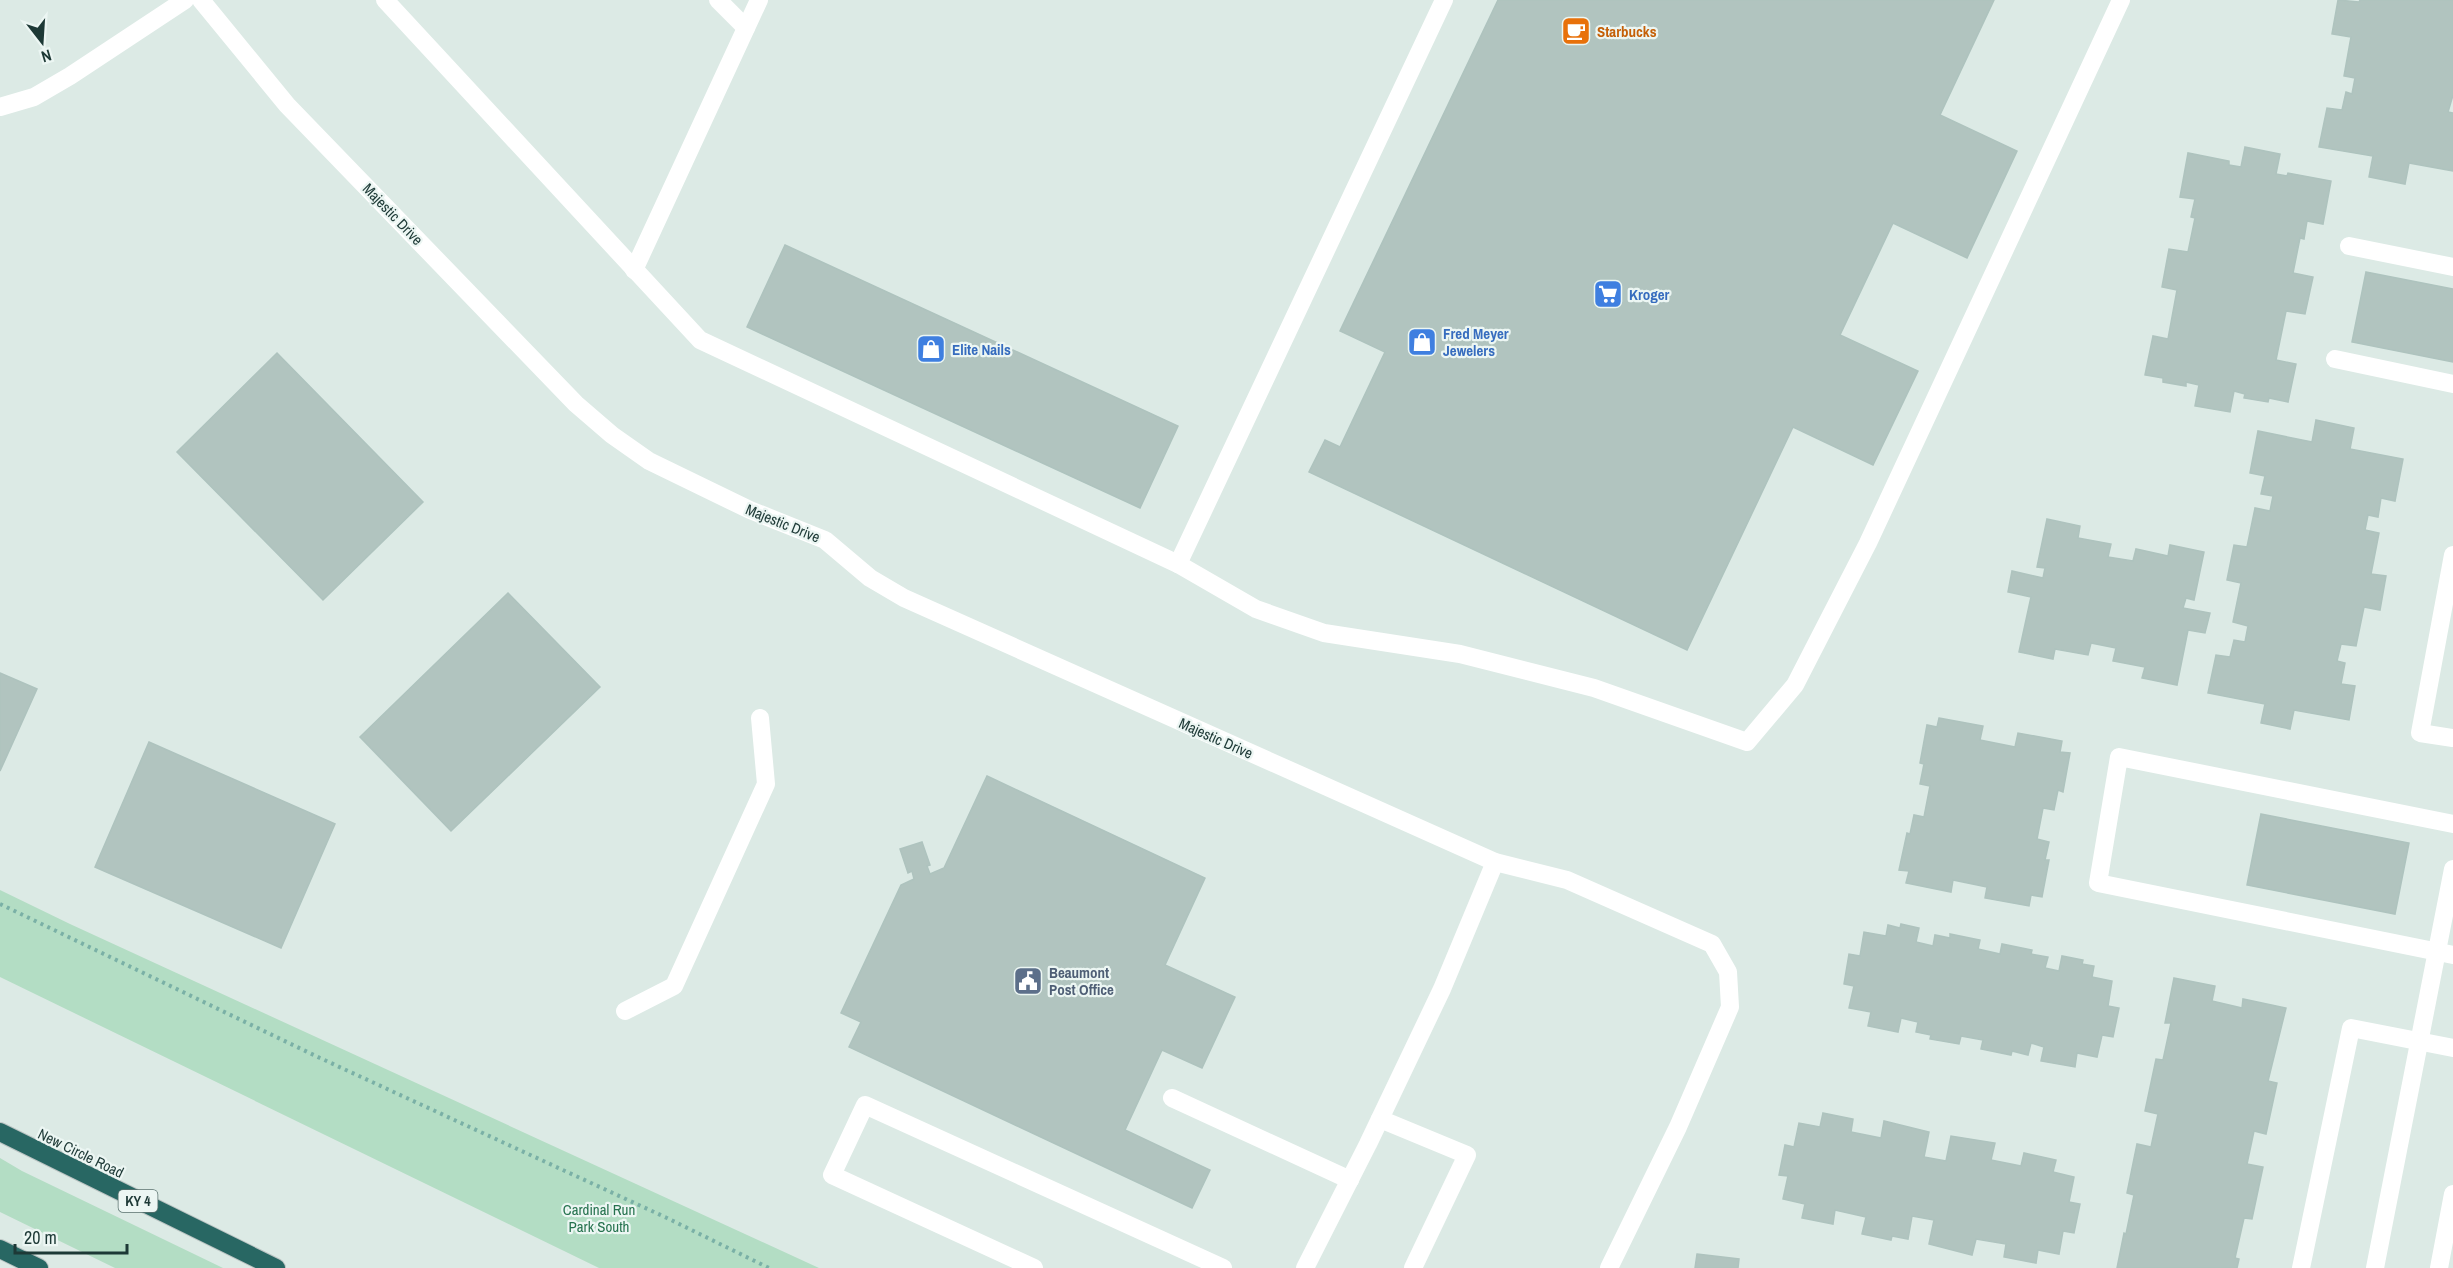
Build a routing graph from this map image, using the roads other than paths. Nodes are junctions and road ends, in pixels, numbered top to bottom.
1 (185, 0) edge
2 (201, 0) edge
3 (385, 0) edge
4 (718, 0) edge
5 (759, 0) edge
6 (1444, 0) edge
7 (2121, 0) edge
8 (746, 28) junction
9 (0, 107) edge
10 (2349, 246) dead end
11 (2453, 267) edge
12 (634, 270) junction
13 (2335, 359) dead end
14 (2453, 384) edge
15 (2453, 555) edge
16 (1178, 564) junction
17 (760, 718) dead end
18 (2453, 738) edge
19 (2453, 824) edge
20 (1495, 862) junction
21 (2453, 869) edge
22 (2445, 953) edge
23 (625, 1011) dead end
24 (2418, 1041) junction
25 (2453, 1048) edge
26 (1172, 1098) dead end
27 (1380, 1119) junction
28 (0, 1132) edge
29 (1350, 1180) junction
30 (2453, 1194) edge
31 (0, 1249) edge
32 (39, 1268) edge
33 (276, 1268) edge
34 (1034, 1268) edge
35 (1223, 1268) edge
36 (1305, 1268) edge
37 (1413, 1268) edge
38 (1609, 1268) edge
39 (2301, 1268) edge
40 (2374, 1268) edge
41 (2439, 1268) edge

1 - 9 street
2 - 20 street, Majestic Drive
3 - 12 street
4 - 8 street
5 - 8 street
6 - 16 street
7 - 16 street
8 - 12 street
10 - 11 street
12 - 16 street
13 - 14 street
15 - 18 street
17 - 23 street
19 - 22 street
20 - 27 street
20 - 38 street, Majestic Drive
21 - 22 street
22 - 24 street
24 - 25 street
24 - 39 street
24 - 40 street
26 - 29 street
27 - 29 street
27 - 37 street
28 - 33 highway, New Circle Road / KY 4
29 - 36 street
30 - 41 street
31 - 32 highway
34 - 35 street

